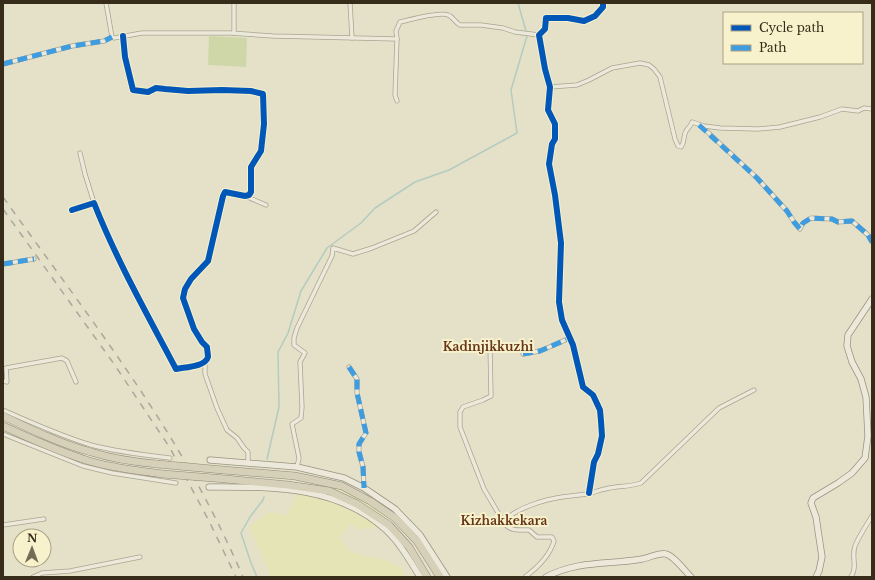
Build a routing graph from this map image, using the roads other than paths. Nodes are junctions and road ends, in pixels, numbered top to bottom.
1 (106, 3) edge
2 (234, 3) edge
3 (350, 3) edge
4 (603, 3) edge
5 (234, 33) junction
6 (540, 35) junction
7 (123, 36) junction
8 (112, 37) junction
9 (352, 38) junction
10 (397, 39) junction
11 (3, 64) edge
12 (550, 87) junction
13 (397, 101) dead end
14 (872, 109) edge
15 (699, 125) junction
16 (80, 153) dead end
17 (244, 196) junction
18 (94, 203) junction
19 (266, 205) dead end
20 (72, 210) dead end
21 (436, 212) dead end
22 (872, 242) edge
23 (34, 259) dead end
24 (3, 264) edge
25 (872, 299) edge
26 (570, 338) junction
27 (490, 346) dead end
28 (523, 354) dead end
29 (204, 364) junction
30 (349, 367) dead end
31 (3, 382) edge
32 (76, 382) dead end
33 (754, 390) dead end
34 (3, 410) edge
35 (3, 416) edge
36 (3, 426) edge
37 (3, 434) edge
38 (170, 458) dead end
39 (210, 460) dead end
40 (248, 463) junction
41 (297, 467) junction
42 (176, 483) dead end
43 (209, 487) dead end
44 (364, 488) junction
45 (589, 493) junction
46 (872, 516) edge
47 (44, 519) dead end
48 (503, 521) junction
49 (3, 525) edge
50 (140, 556) dead end
51 (33, 577) edge
52 (420, 577) edge
53 (427, 577) edge
54 (440, 577) edge
55 (447, 577) edge
56 (526, 577) edge
57 (546, 577) edge
58 (691, 577) edge
59 (816, 577) edge
60 (851, 577) edge

1 - 8 street
2 - 5 street
3 - 9 street
4 - 6 street
5 - 7 street
5 - 9 street
6 - 10 street
6 - 12 street
7 - 8 street
7 - 17 street
8 - 11 street
9 - 10 street
10 - 13 street
12 - 15 street
12 - 26 street
14 - 15 street
15 - 22 street
16 - 18 street
17 - 19 street
17 - 29 street
18 - 20 street
18 - 29 street
21 - 41 street
23 - 24 street
25 - 59 street
26 - 28 street
26 - 45 street
27 - 48 street
29 - 40 street
30 - 44 street
31 - 32 street
33 - 45 street
34 - 38 street
35 - 54 highway, bridge
36 - 53 highway, bridge
37 - 42 street
39 - 40 street
40 - 41 street
41 - 44 street
43 - 52 street
44 - 55 street
45 - 48 street
46 - 60 street
47 - 49 street
48 - 56 street
50 - 51 street
57 - 58 street

